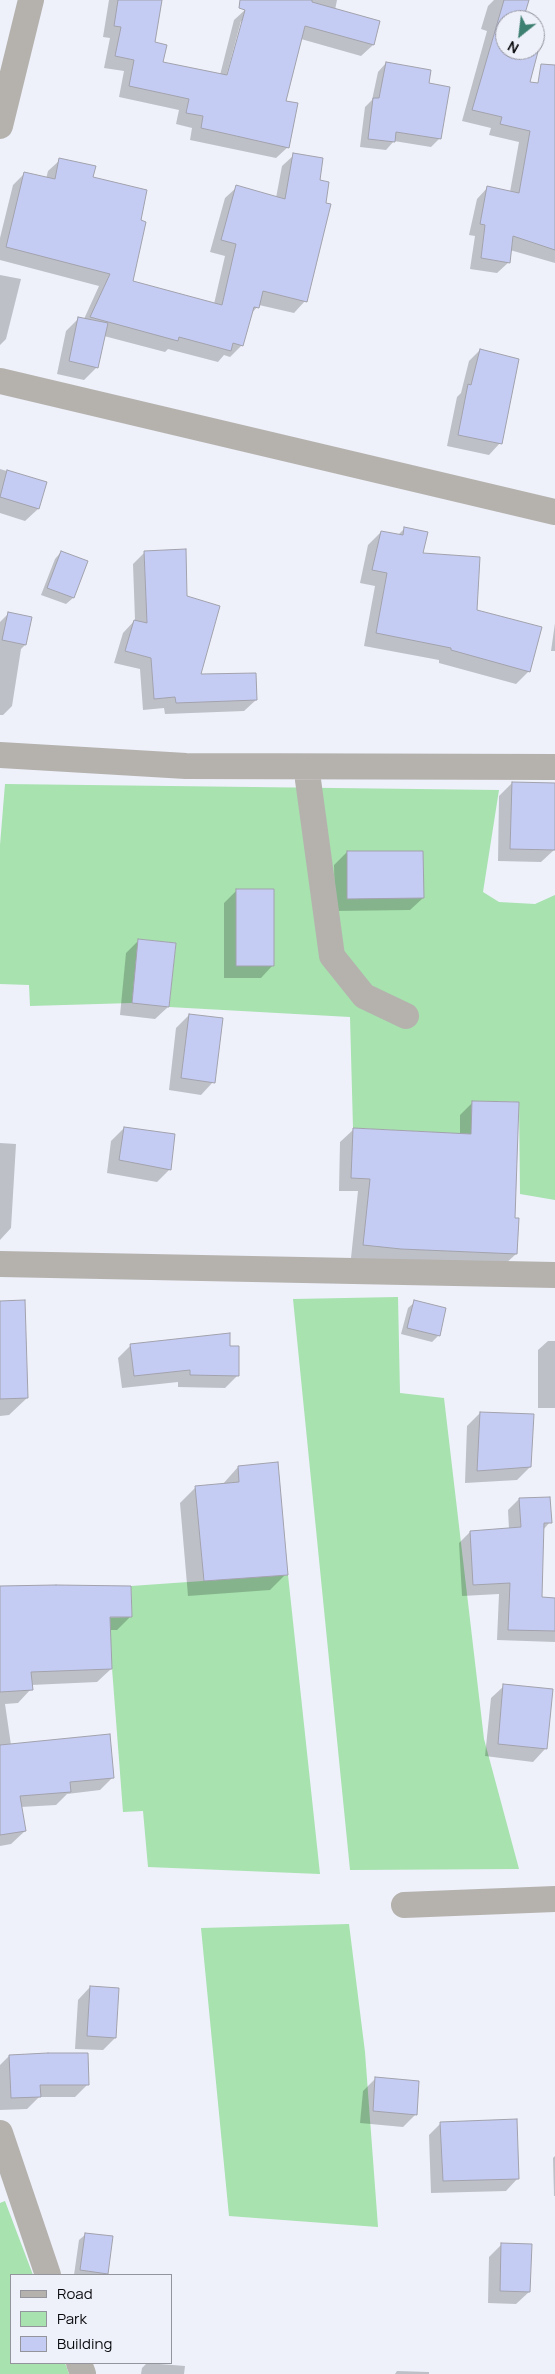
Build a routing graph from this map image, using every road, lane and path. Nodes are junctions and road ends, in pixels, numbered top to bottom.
1 (31, 0) edge
2 (0, 126) edge
3 (0, 382) edge
4 (555, 512) edge
5 (0, 755) edge
6 (308, 767) junction
7 (555, 767) edge
8 (406, 1016) dead end
9 (0, 1264) edge
10 (555, 1275) edge
11 (555, 1899) edge
12 (404, 1905) dead end
13 (0, 2133) edge
14 (48, 2274) edge

1 - 2 street
3 - 4 street
5 - 6 street
6 - 7 street
6 - 8 street
9 - 10 street
11 - 12 street
13 - 14 street

